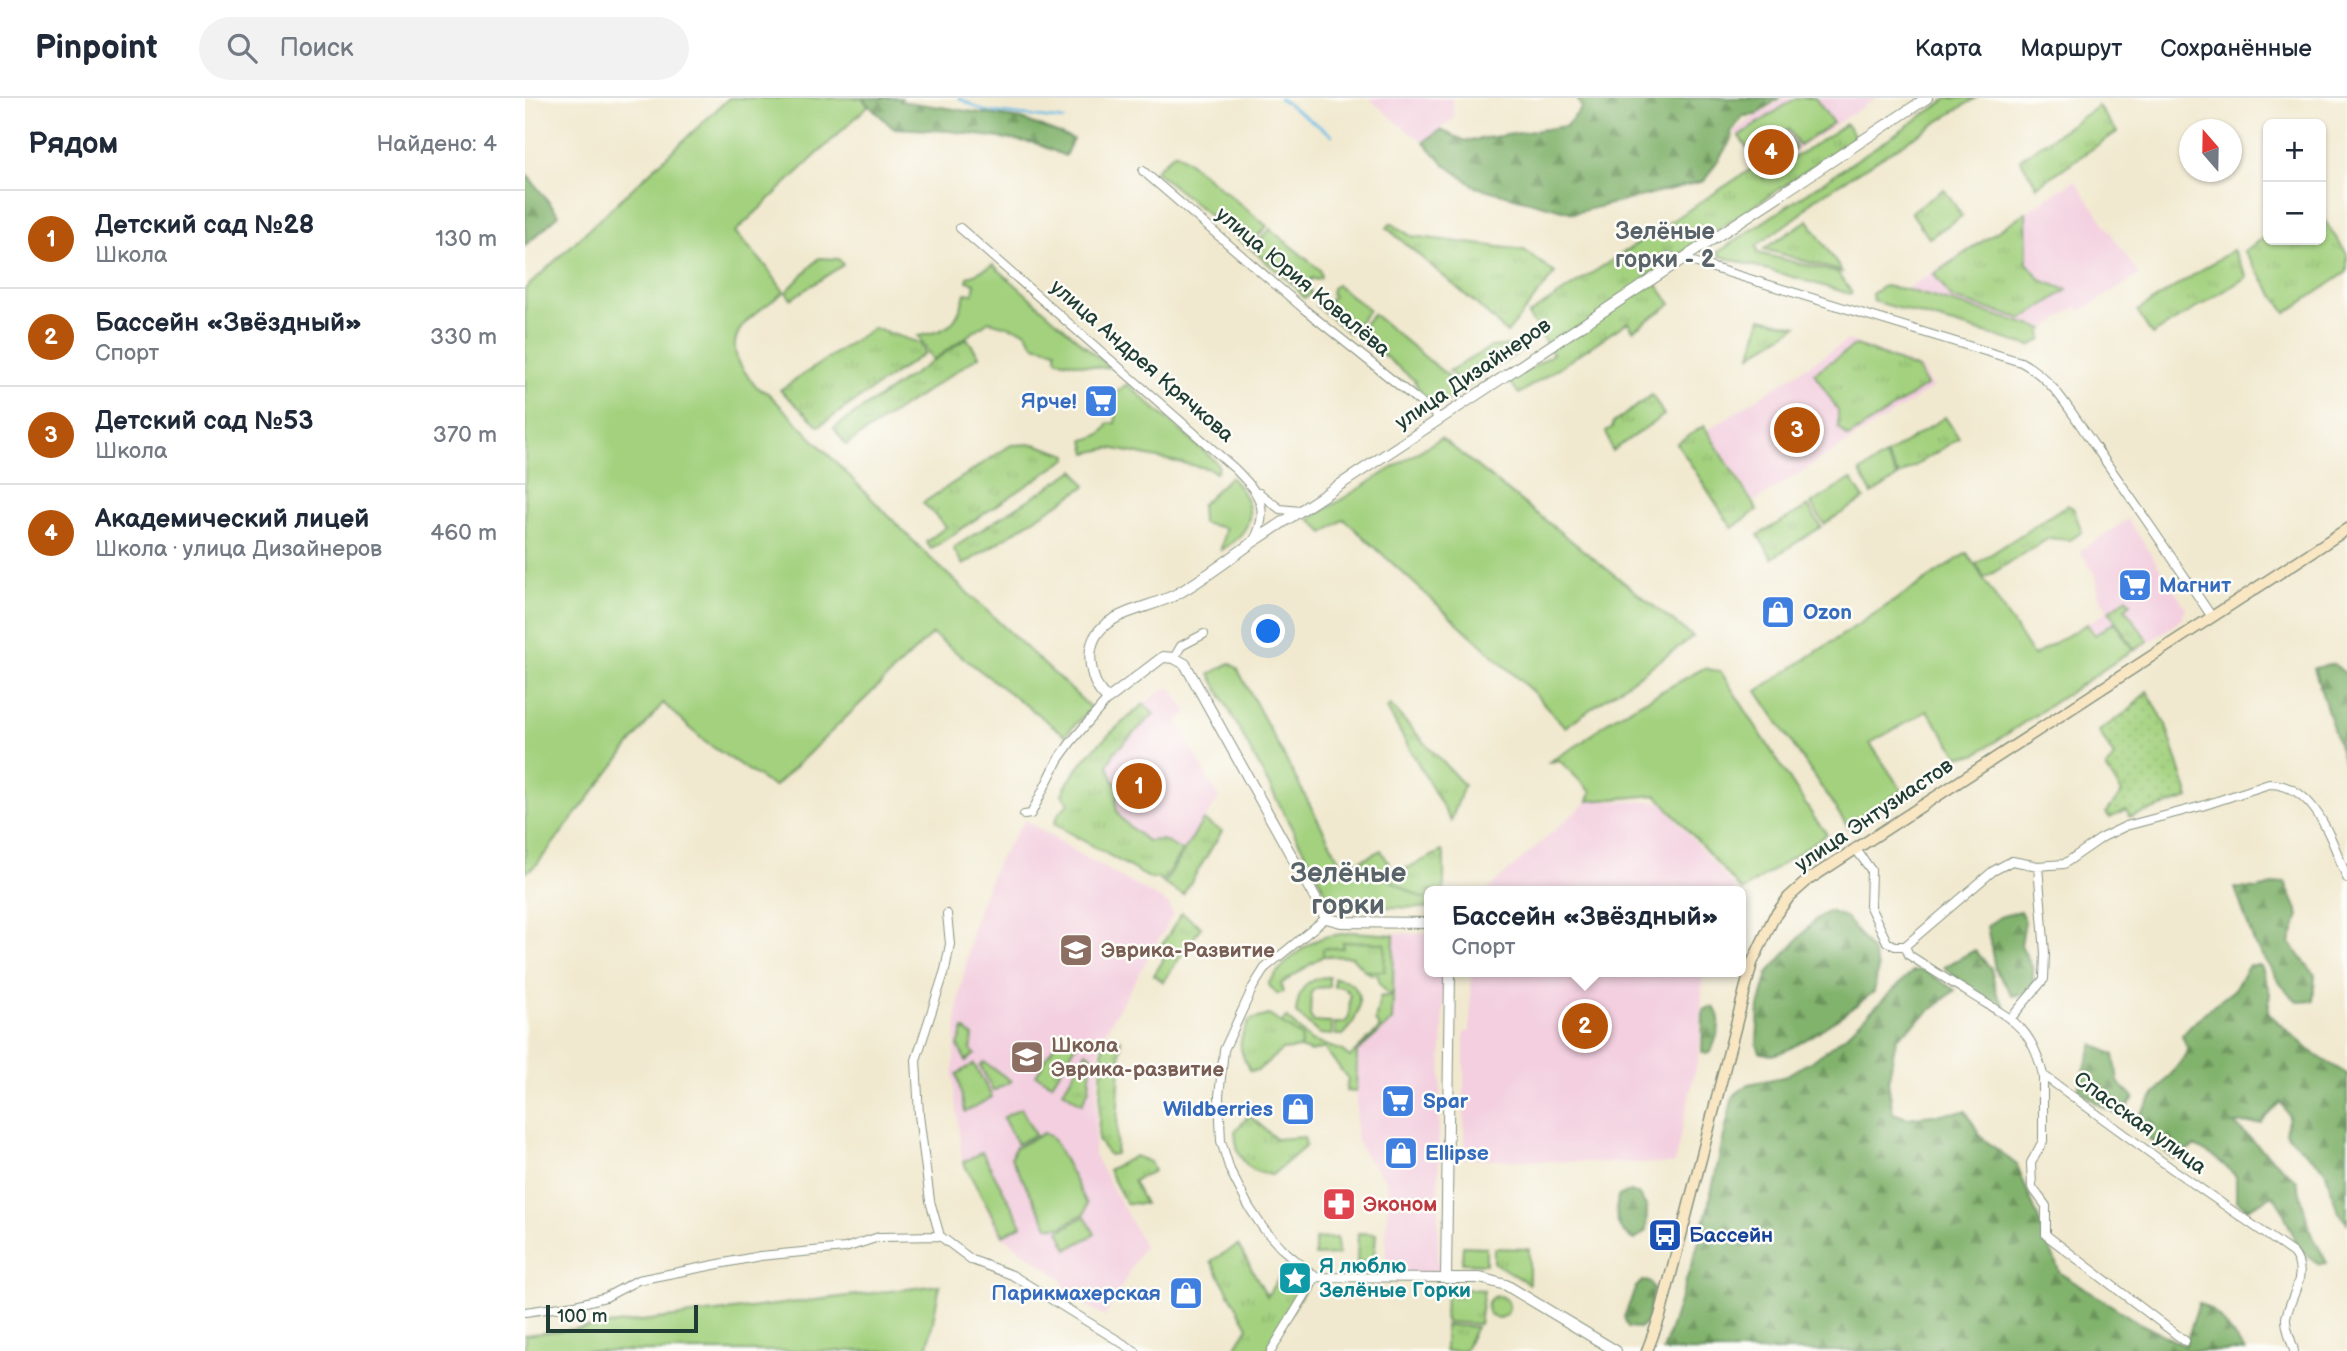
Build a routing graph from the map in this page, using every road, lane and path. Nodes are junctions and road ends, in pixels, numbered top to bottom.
1 (1927, 98) edge
2 (1143, 171) dead end
3 (960, 228) dead end
4 (1668, 256) dead end
5 (1681, 260) junction
6 (1441, 418) junction
7 (1255, 489) junction
8 (1301, 511) junction
9 (2347, 528) edge
10 (1253, 542) junction
11 (2212, 617) junction
12 (1204, 634) dead end
13 (1174, 657) junction
14 (1108, 699) junction
15 (1024, 815) dead end
16 (1855, 848) junction
17 (2038, 866) junction
18 (2347, 877) edge
19 (947, 914) dead end
20 (1325, 918) junction
21 (1424, 923) edge
22 (1905, 946) junction
23 (1450, 977) edge
24 (2011, 1018) junction
25 (2043, 1075) junction
26 (940, 1236) junction
27 (1316, 1277) junction
28 (1446, 1278) junction
29 (525, 1312) edge
30 (2185, 1341) dead end
31 (1135, 1351) edge
32 (1271, 1351) edge
33 (1616, 1351) edge
34 (1647, 1351) edge
35 (2294, 1351) edge

1 - 5 street, улица Дизайнеров
2 - 6 street, улица Юрия Ковалёва
3 - 7 street, улица Андрея Крячкова
4 - 5 street
5 - 6 street, улица Дизайнеров
5 - 11 street
6 - 8 street, улица Дизайнеров
7 - 8 street, улица Андрея Крячкова
7 - 10 street
8 - 10 street, улица Дизайнеров
9 - 11 main road, улица Энтузиастов
10 - 14 street, улица Дизайнеров
11 - 16 main road, улица Энтузиастов
12 - 13 street
13 - 14 street
13 - 20 street
14 - 15 street
16 - 22 street, Спасская улица
16 - 34 main road, улица Энтузиастов
17 - 18 street
17 - 22 street
17 - 24 street
19 - 26 street
20 - 21 street
20 - 27 street
22 - 24 street, Спасская улица
23 - 28 street
24 - 25 street, Спасская улица
25 - 30 street
25 - 35 street, Спасская улица
26 - 29 street
26 - 31 street
27 - 28 street
27 - 32 street
28 - 33 street

